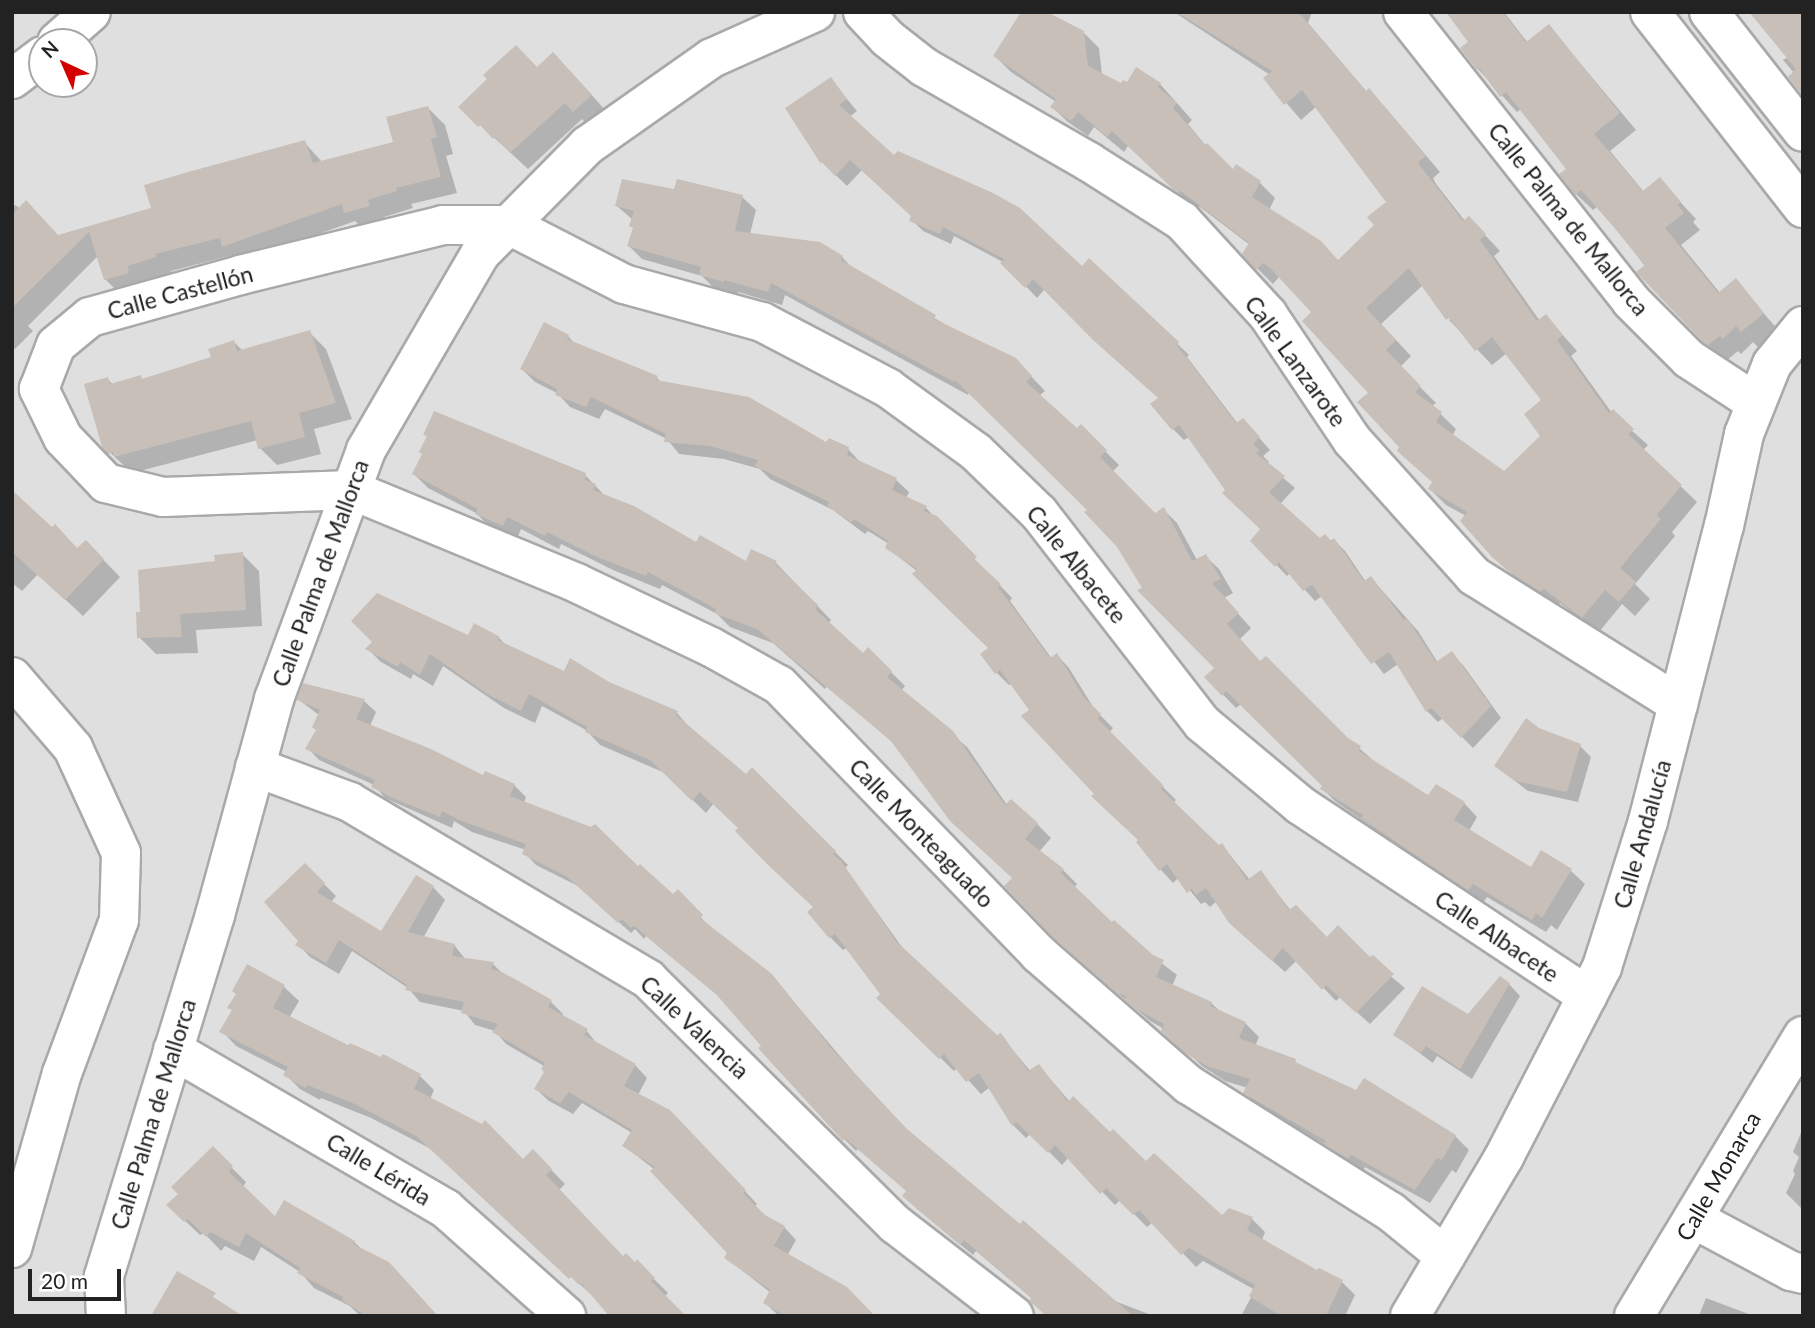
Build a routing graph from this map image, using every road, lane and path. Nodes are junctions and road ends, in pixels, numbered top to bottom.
1 (91, 12) edge
2 (816, 12) edge
3 (863, 12) edge
4 (1403, 12) edge
5 (1650, 12) edge
6 (1709, 12) edge
7 (73, 28) edge
8 (28, 67) edge
9 (12, 79) edge
10 (1803, 132) edge
11 (1803, 208) edge
12 (509, 225) junction
13 (1803, 326) edge
14 (1756, 403) junction
15 (351, 491) junction
16 (12, 677) edge
17 (1678, 704) junction
18 (255, 767) junction
19 (1587, 996) junction
20 (1803, 1036) edge
21 (173, 1050) junction
22 (1694, 1219) junction
23 (12, 1248) edge
24 (1445, 1256) junction
25 (1803, 1274) edge
26 (106, 1316) edge
27 (566, 1316) edge
28 (1014, 1316) edge
29 (1410, 1316) edge
30 (1634, 1316) edge

1 - 7 street
2 - 12 street, Calle Palma de Mallorca
3 - 17 street, Calle Lanzarote
4 - 14 street, Calle Palma de Mallorca
5 - 11 street
6 - 10 street
8 - 9 street
12 - 15 street, Calle Palma de Mallorca
12 - 15 street, Calle Castellón
12 - 19 street, Calle Albacete
13 - 14 street, Calle Andalucía
14 - 17 street, Calle Andalucía
15 - 18 street, Calle Palma de Mallorca
15 - 24 street, Calle Monteaguado
16 - 23 street
17 - 19 street, Calle Andalucía
18 - 21 street, Calle Palma de Mallorca
18 - 28 street, Calle Valencia
19 - 24 street, Calle Andalucía
20 - 22 street, Calle Monarca
21 - 26 street, Calle Palma de Mallorca
21 - 27 street, Calle Lérida
22 - 25 street
22 - 30 street, Calle Monarca
24 - 29 street, Calle Andalucía

